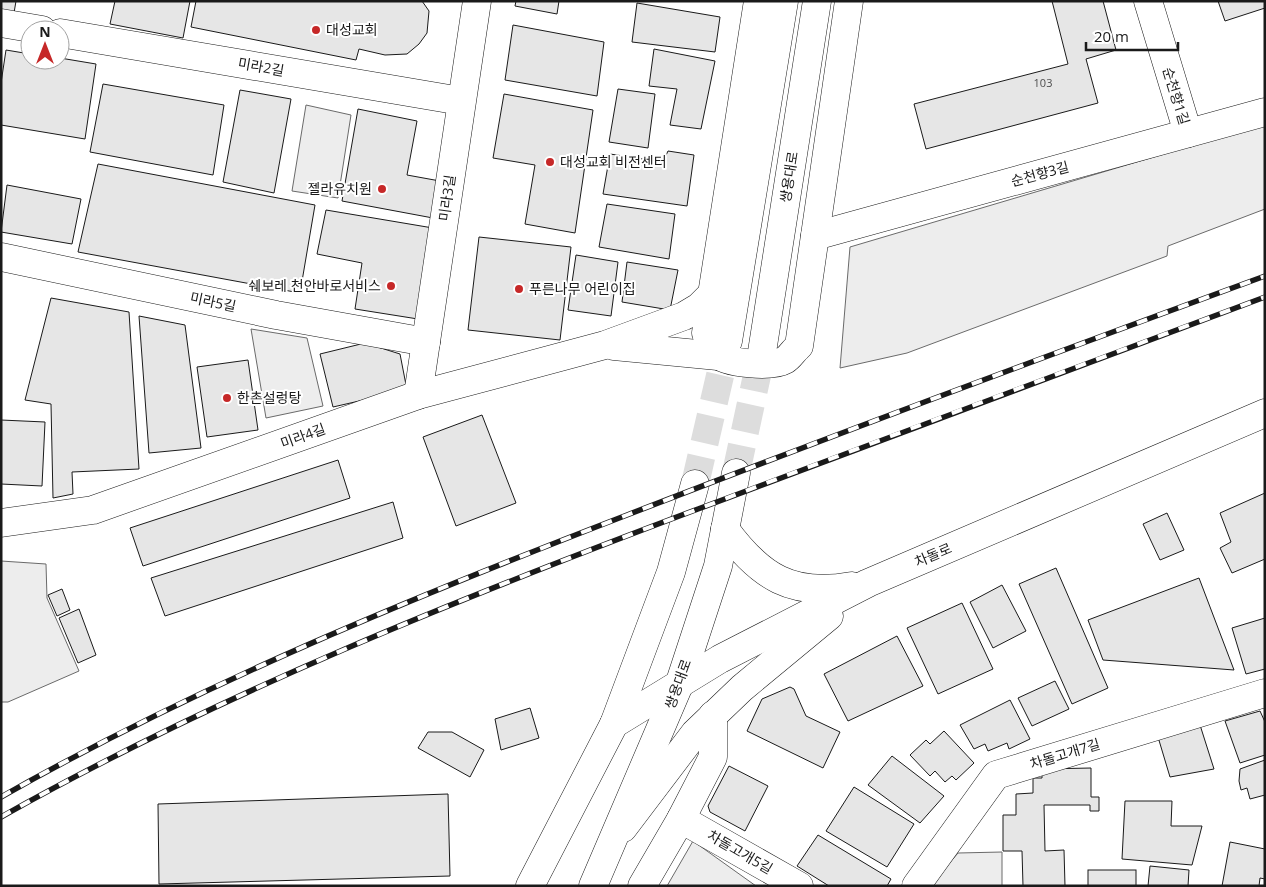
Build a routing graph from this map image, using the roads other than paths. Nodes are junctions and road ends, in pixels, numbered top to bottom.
1 (477, 1) edge
2 (758, 1) edge
3 (784, 1) edge
4 (817, 1) edge
5 (849, 1) edge
6 (1148, 1) edge
7 (1, 23) edge
8 (20, 26) edge
9 (70, 35) edge
10 (461, 101) junction
11 (1265, 112) edge
12 (1188, 133) junction
13 (815, 236) junction
14 (1, 257) edge
15 (713, 293) junction
16 (426, 342) junction
17 (605, 345) junction
18 (723, 349) junction
19 (762, 352) tunnel mouth
20 (418, 395) junction
21 (1265, 414) edge
22 (736, 473) tunnel mouth
23 (695, 484) tunnel mouth
24 (1, 523) edge
25 (725, 529) junction
26 (868, 583) junction
27 (679, 684) junction
28 (1265, 693) edge
29 (713, 715) junction
30 (614, 724) junction
31 (681, 818) junction
32 (613, 841) junction
33 (530, 886) edge
34 (593, 886) edge
35 (642, 886) edge
36 (799, 886) edge
37 (916, 886) edge

1 - 10 street, 미라3길
2 - 15 street
3 - 18 street
4 - 19 street, 쌍용대로
5 - 13 street
6 - 12 street, 순천향1길
7 - 8 street
9 - 10 street, 미라2길
10 - 16 street, 미라3길
11 - 12 street, 순천향3길
12 - 13 street, 순천향3길
13 - 18 street
14 - 16 street, 미라5길
15 - 17 street, 미라4길
15 - 18 street
16 - 20 street, 미라3길
17 - 18 street
17 - 20 street, 미라4길
20 - 24 street, 미라4길
21 - 26 street, 차돌로
22 - 25 street, 쌍용대로
23 - 30 street
25 - 26 street
25 - 27 street, 쌍용대로
26 - 27 street, 차돌로
26 - 29 street
27 - 30 street, 차돌로
27 - 32 street, 쌍용대로
28 - 37 street, 차돌고개7길
29 - 31 street
29 - 32 street
30 - 33 street
31 - 35 street
31 - 36 street, 차돌고개5길
32 - 34 street, 쌍용대로

